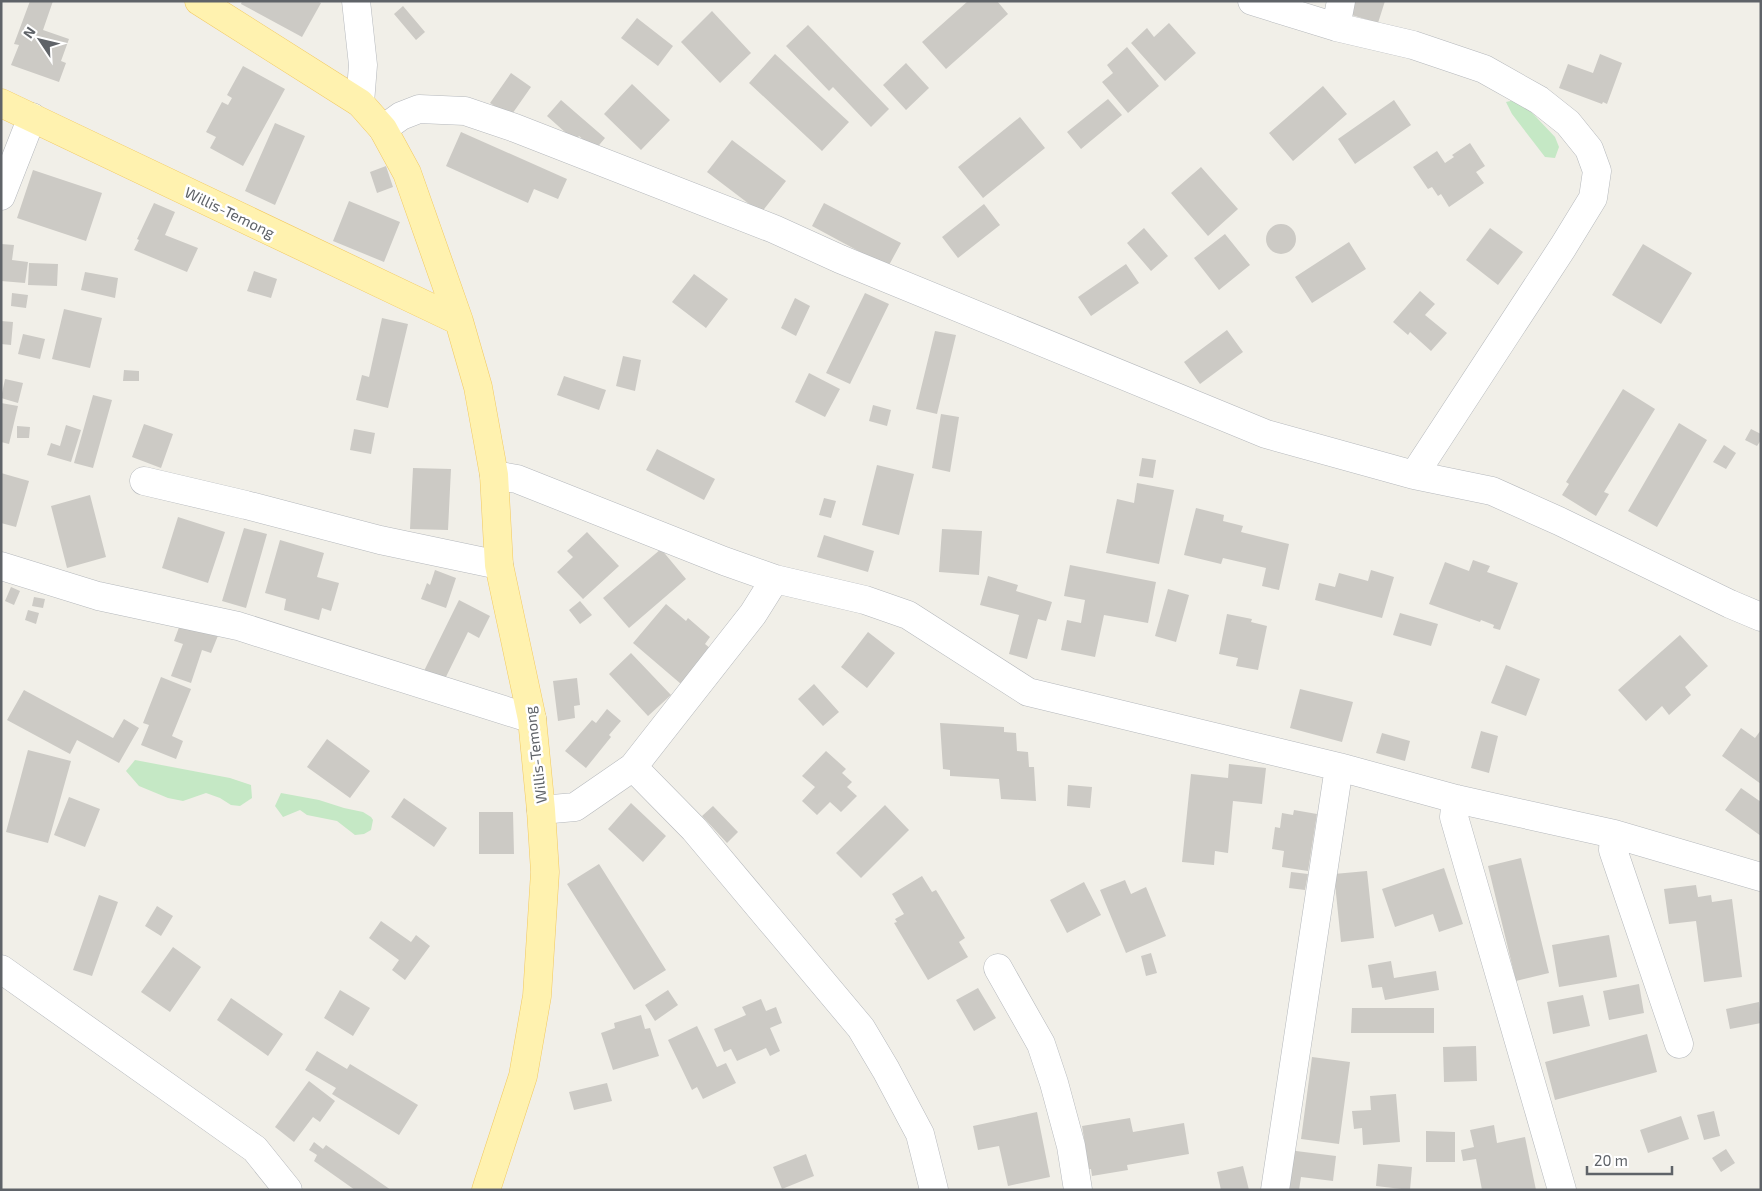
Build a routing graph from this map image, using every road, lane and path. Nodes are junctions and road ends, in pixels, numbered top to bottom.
1 (199, 1) edge
2 (356, 1) edge
3 (1252, 1) edge
4 (1338, 14) edge
5 (1, 103) edge
6 (360, 103) junction
7 (32, 117) junction
8 (382, 129) junction
9 (1, 196) edge
10 (458, 321) junction
11 (1414, 474) junction
12 (494, 475) junction
13 (144, 481) dead end
14 (499, 565) junction
15 (1, 566) edge
16 (775, 579) junction
17 (1761, 617) edge
18 (532, 719) junction
19 (1339, 767) junction
20 (633, 768) junction
21 (1456, 798) junction
22 (542, 810) junction
23 (1614, 834) junction
24 (1761, 877) edge
25 (998, 968) dead end
26 (1, 969) edge
27 (1679, 1044) dead end
28 (486, 1188) edge
29 (288, 1190) edge
30 (934, 1190) edge
31 (1078, 1190) edge
32 (1275, 1190) edge
33 (1562, 1190) edge

1 - 6 main road, Willis-Temong
2 - 6 street
3 - 4 street
4 - 11 street
5 - 7 main road, Willis-Temong
6 - 8 main road, Willis-Temong
7 - 9 street
7 - 10 main road, Willis-Temong
8 - 10 main road, Willis-Temong
8 - 11 street
10 - 12 main road, Willis-Temong
11 - 17 street
12 - 14 main road, Willis-Temong
12 - 16 street
13 - 14 street
14 - 18 main road, Willis-Temong
15 - 18 street
16 - 19 street
16 - 20 street
18 - 22 main road, Willis-Temong
19 - 21 street
19 - 32 street
20 - 22 street
20 - 30 street
21 - 23 street
21 - 33 street
22 - 28 main road, Willis-Temong
23 - 24 street
23 - 27 street
25 - 31 street
26 - 29 street

